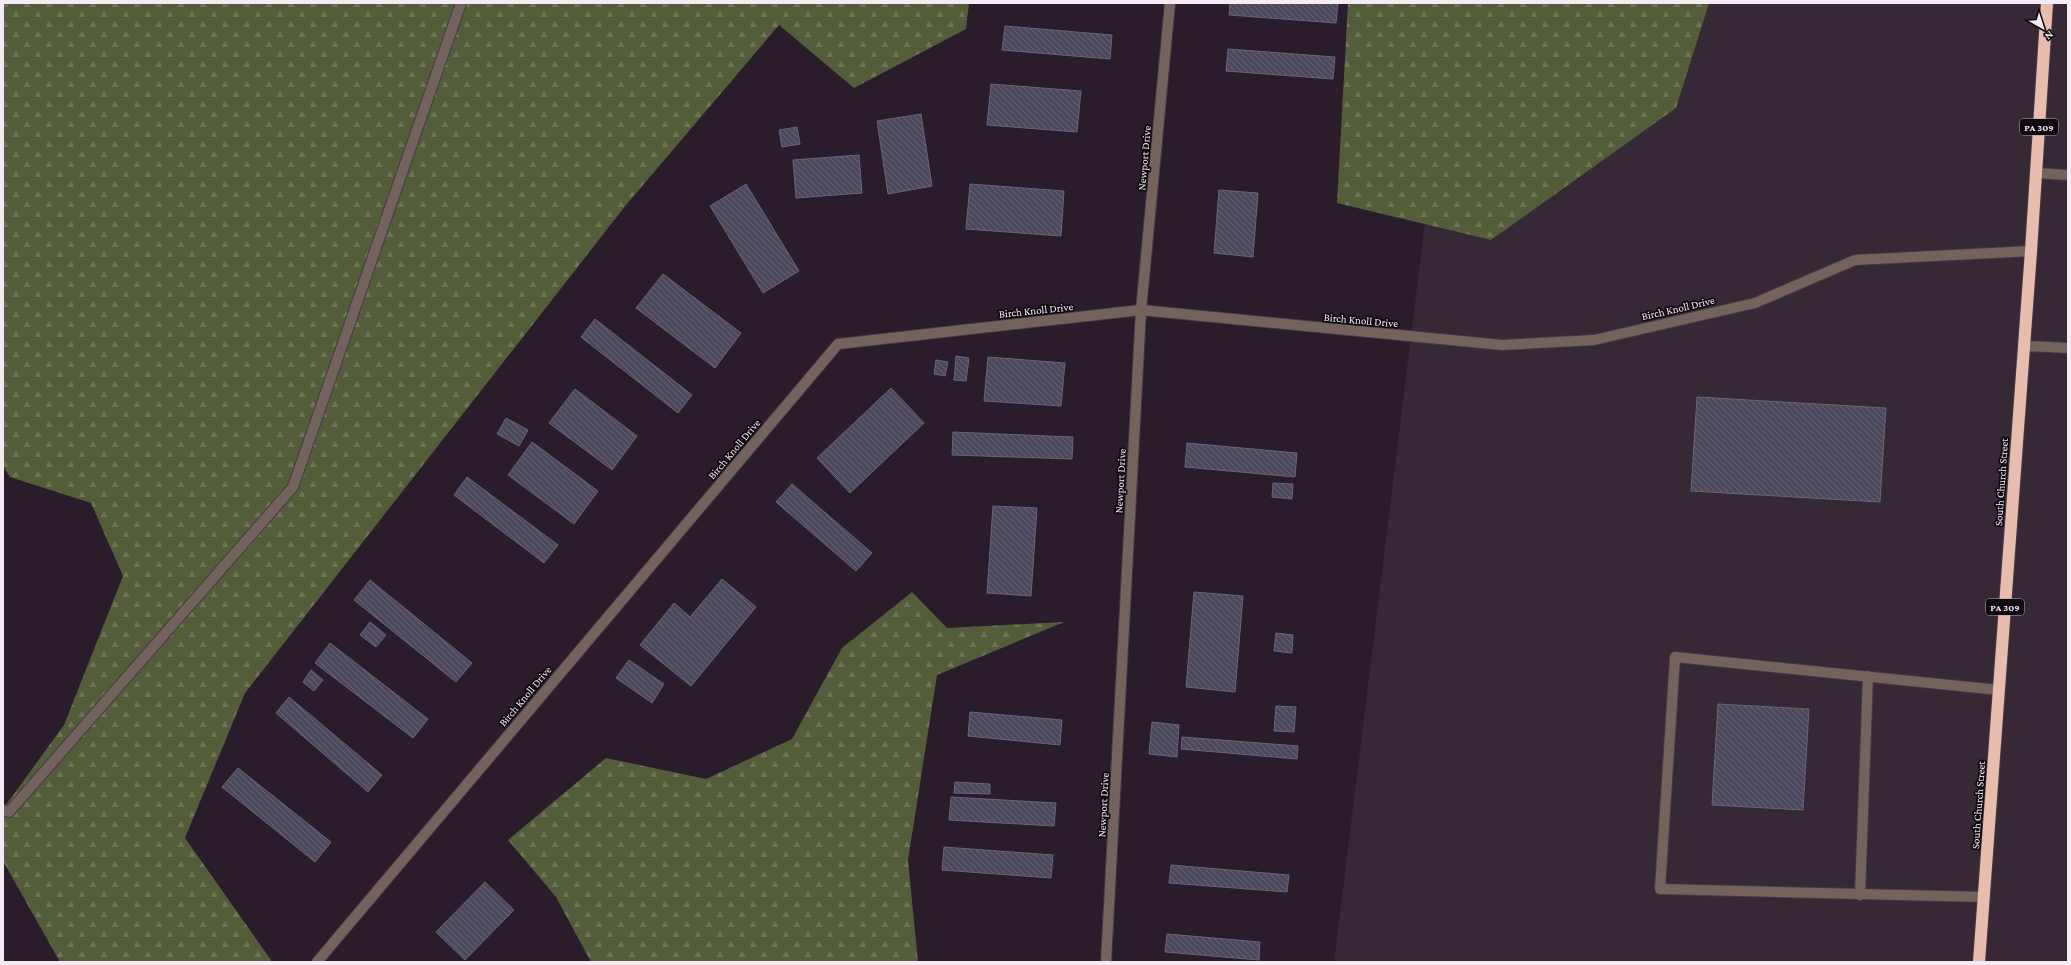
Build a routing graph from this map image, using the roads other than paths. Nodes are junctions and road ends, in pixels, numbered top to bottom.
1 (461, 3) edge
2 (1170, 3) edge
3 (2047, 3) edge
4 (2036, 173) junction
5 (2068, 174) edge
6 (2032, 251) junction
7 (1141, 310) junction
8 (2024, 346) junction
9 (2068, 348) edge
10 (1868, 676) junction
11 (1999, 690) junction
12 (3, 810) edge
13 (1860, 895) junction
14 (1984, 898) junction
15 (317, 962) edge
16 (1106, 962) edge
17 (1979, 962) edge

1 - 12 street
2 - 7 street, Newport Drive
3 - 4 highway, South Church Street / PA 309
4 - 5 street
4 - 6 highway, South Church Street / PA 309
6 - 7 street, Birch Knoll Drive
6 - 8 highway, South Church Street / PA 309
7 - 15 street, Birch Knoll Drive
7 - 16 street, Newport Drive
8 - 9 street
8 - 11 highway, South Church Street / PA 309
10 - 11 street
10 - 13 street
10 - 13 street
11 - 14 highway, South Church Street / PA 309
13 - 14 street
14 - 17 highway, South Church Street / PA 309

